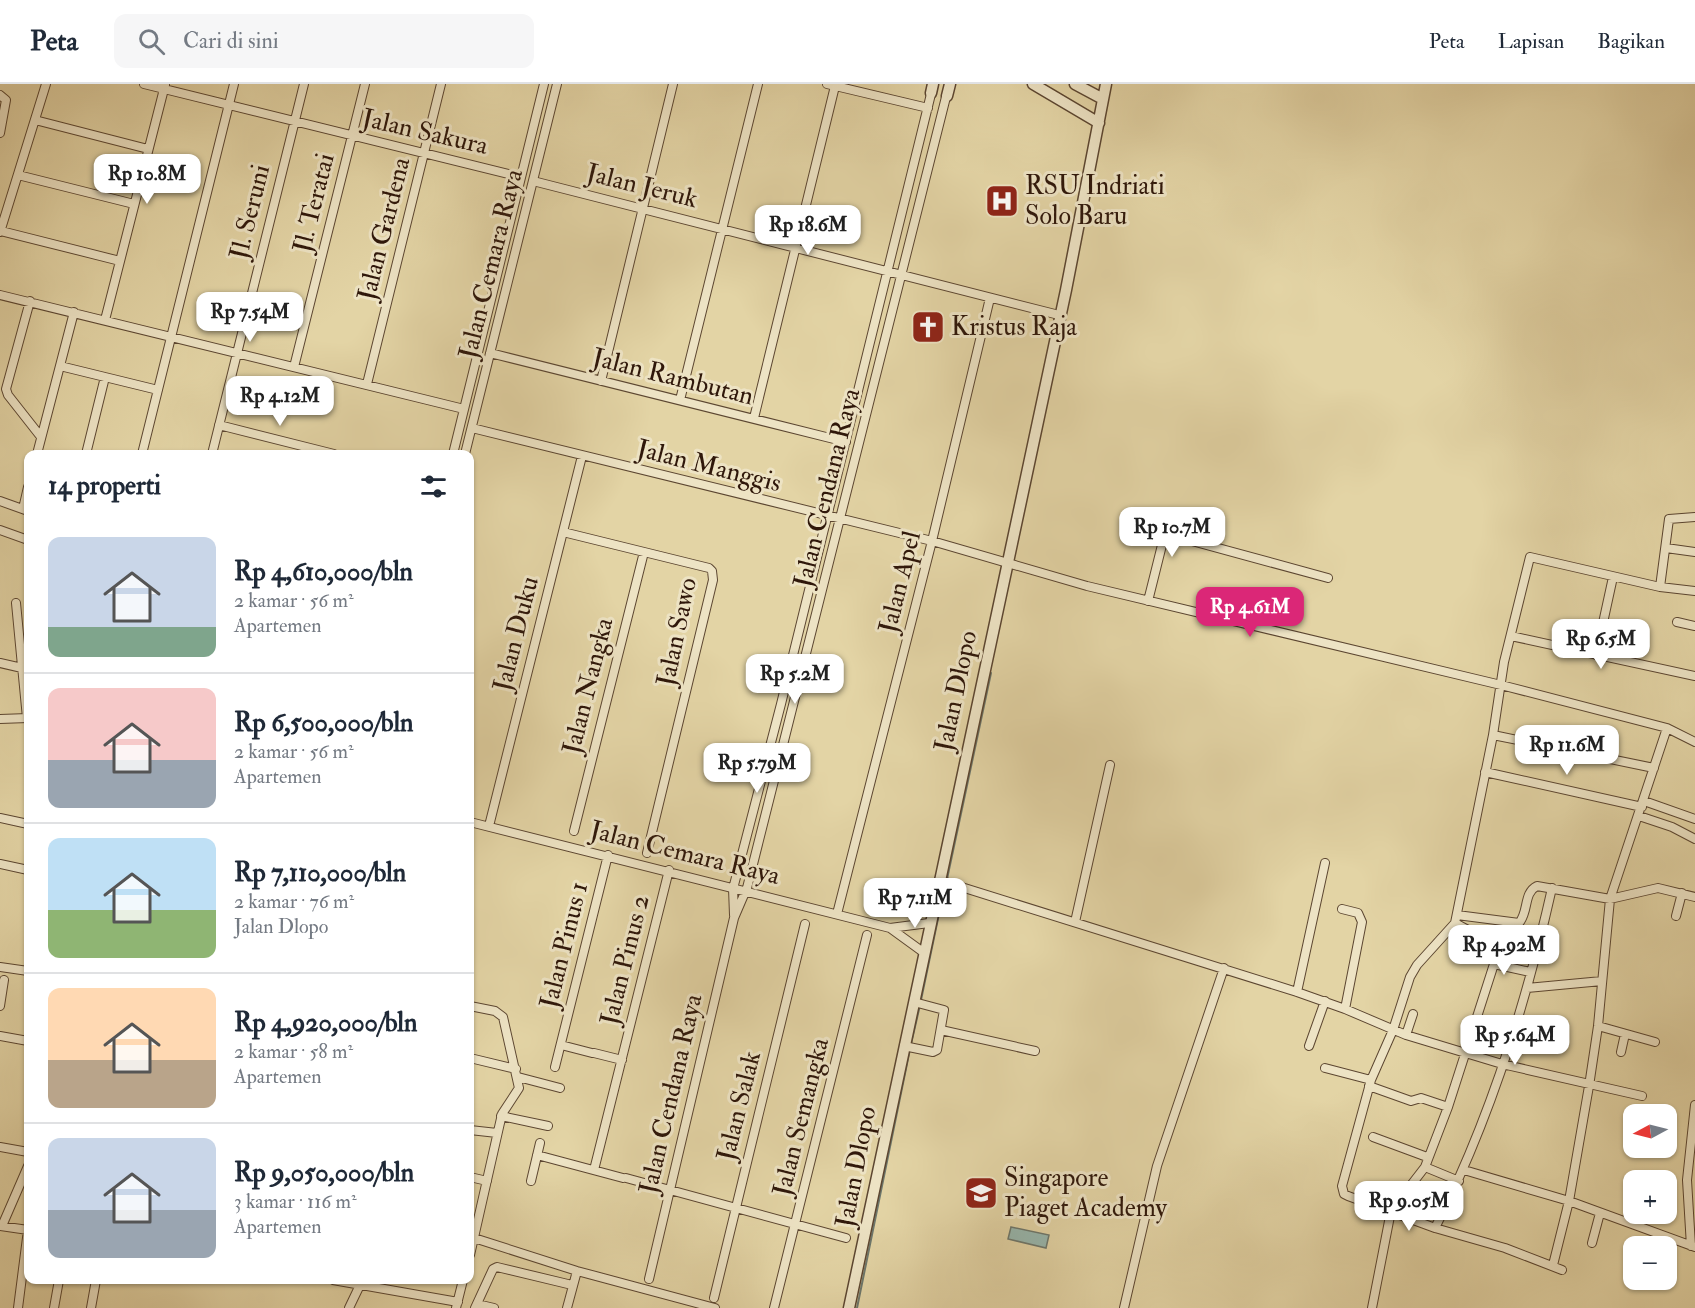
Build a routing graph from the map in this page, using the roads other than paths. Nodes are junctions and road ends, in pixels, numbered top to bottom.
1 (46, 84) edge
2 (144, 84) edge
3 (234, 84) edge
4 (304, 84) edge
5 (365, 84) edge
6 (441, 84) edge
7 (544, 84) edge
8 (557, 84) edge
9 (673, 84) edge
10 (758, 84) edge
11 (950, 84) edge
12 (1074, 84) edge
13 (1106, 84) edge
14 (831, 85) edge
15 (1040, 86) edge
16 (165, 87) edge
17 (932, 90) edge
18 (0, 95) edge
19 (946, 96) joint
20 (1103, 99) junction
21 (228, 106) junction
22 (928, 108) junction
23 (34, 120) junction
24 (294, 122) junction
25 (1099, 123) junction
26 (0, 133) edge
27 (352, 137) junction
28 (148, 149) junction
29 (424, 154) junction
30 (18, 175) junction
31 (521, 177) junction
32 (533, 182) junction
33 (134, 204) junction
34 (642, 208) junction
35 (724, 228) junction
36 (0, 232) edge
37 (796, 246) junction
38 (120, 261) junction
39 (888, 271) junction
40 (903, 275) junction
41 (0, 295) edge
42 (990, 298) junction
43 (30, 301) junction
44 (488, 309) junction
45 (501, 311) junction
46 (74, 312) junction
47 (1055, 314) dead end
48 (105, 320) junction
49 (170, 337) junction
50 (237, 353) junction
51 (490, 353) junction
52 (60, 366) junction
53 (294, 367) junction
54 (105, 377) junction
55 (601, 381) junction
56 (367, 384) junction
57 (158, 390) junction
58 (680, 400) junction
59 (464, 409) junction
60 (753, 418) junction
61 (219, 425) junction
62 (472, 428) junction
63 (41, 437) junction
64 (846, 442) junction
65 (297, 445) junction
66 (38, 450) edge
67 (87, 450) edge
68 (143, 450) edge
69 (213, 450) edge
70 (299, 450) edge
71 (318, 450) edge
72 (454, 450) edge
73 (466, 450) edge
74 (582, 456) junction
75 (0, 501) edge
76 (24, 509) edge
77 (828, 517) junction
78 (1169, 517) dead end
79 (1695, 517) edge
80 (840, 520) junction
81 (1137, 526) dead end
82 (0, 530) edge
83 (563, 532) junction
84 (1165, 533) junction
85 (24, 539) edge
86 (932, 542) junction
87 (1666, 548) junction
88 (644, 552) junction
89 (1695, 552) edge
90 (1006, 564) junction
91 (1613, 577) junction
92 (1328, 578) dead end
93 (1660, 587) junction
94 (1695, 591) edge
95 (1148, 601) junction
96 (16, 603) dead end
97 (1677, 622) dead end
98 (1695, 626) edge
99 (1602, 627) junction
100 (1624, 633) dead end
101 (1511, 636) junction
102 (1596, 655) junction
103 (0, 663) edge
104 (22, 668) junction
105 (24, 673) edge
106 (1695, 676) edge
107 (1501, 684) junction
108 (781, 704) junction
109 (792, 707) junction
110 (24, 718) edge
111 (0, 719) edge
112 (1667, 728) junction
113 (1493, 735) junction
114 (1695, 742) edge
115 (1110, 765) dead end
116 (1654, 768) junction
117 (1485, 772) junction
118 (1641, 808) junction
119 (0, 818) edge
120 (1695, 819) edge
121 (490, 822) dead end
122 (24, 823) edge
123 (474, 823) edge
124 (574, 831) dead end
125 (1695, 838) edge
126 (647, 852) dead end
127 (608, 855) junction
128 (1325, 863) dead end
129 (0, 864) edge
130 (24, 869) edge
131 (669, 870) junction
132 (943, 881) junction
133 (734, 886) junction
134 (1552, 888) junction
135 (746, 889) junction
136 (1682, 893) junction
137 (1695, 897) edge
138 (1610, 898) junction
139 (1342, 909) dead end
140 (838, 910) dead end
141 (1676, 916) dead end
142 (734, 918) junction
143 (1456, 919) junction
144 (1075, 922) junction
145 (929, 923) junction
146 (805, 924) dead end
147 (890, 928) junction
148 (867, 935) dead end
149 (924, 952) junction
150 (1494, 964) junction
151 (0, 967) edge
152 (1224, 968) junction
153 (24, 970) edge
154 (1530, 972) junction
155 (4, 980) dead end
156 (1602, 981) junction
157 (1527, 987) junction
158 (1297, 992) junction
159 (1325, 1001) junction
160 (919, 1003) junction
161 (0, 1006) edge
162 (474, 1007) edge
163 (1345, 1009) junction
164 (1413, 1014) dead end
165 (1598, 1026) junction
166 (941, 1030) junction
167 (1393, 1030) junction
168 (1625, 1034) junction
169 (1406, 1035) junction
170 (0, 1036) edge
171 (24, 1040) edge
172 (1655, 1042) dead end
173 (561, 1045) junction
174 (1309, 1046) dead end
175 (909, 1047) junction
176 (1035, 1051) dead end
177 (1465, 1052) junction
178 (1621, 1052) dead end
179 (593, 1053) joint
180 (474, 1059) edge
181 (622, 1060) junction
182 (1502, 1064) junction
183 (555, 1067) dead end
184 (1326, 1068) dead end
185 (517, 1073) junction
186 (1370, 1083) junction
187 (1589, 1086) junction
188 (560, 1088) dead end
189 (1642, 1096) dead end
190 (1695, 1105) edge
191 (1448, 1107) junction
192 (501, 1116) junction
193 (548, 1126) dead end
194 (474, 1130) edge
195 (497, 1133) junction
196 (1372, 1137) dead end
197 (540, 1143) dead end
198 (0, 1147) edge
199 (24, 1151) edge
200 (537, 1155) junction
201 (1427, 1157) junction
202 (1425, 1167) junction
203 (594, 1170) junction
204 (1464, 1170) junction
205 (24, 1175) edge
206 (474, 1178) edge
207 (487, 1181) junction
208 (531, 1181) dead end
209 (1459, 1181) junction
210 (669, 1191) junction
211 (1569, 1202) junction
212 (735, 1209) junction
213 (1391, 1211) junction
214 (1600, 1213) junction
215 (796, 1223) junction
216 (1, 1226) edge
217 (1435, 1228) junction
218 (24, 1229) edge
219 (474, 1238) joint
220 (846, 1238) dead end
221 (1592, 1242) dead end
222 (1693, 1246) edge
223 (24, 1261) edge
224 (1553, 1265) junction
225 (1562, 1270) dead end
226 (577, 1271) junction
227 (650, 1279) dead end
228 (58, 1284) edge
229 (95, 1284) edge
230 (351, 1284) edge
231 (379, 1284) edge
232 (391, 1284) edge
233 (462, 1284) edge
234 (572, 1285) junction
235 (360, 1286) junction
236 (715, 1303) edge
237 (457, 1305) edge
238 (476, 1306) edge
239 (18, 1308) edge
240 (54, 1308) edge
241 (91, 1308) edge
242 (349, 1308) edge
243 (494, 1308) edge
244 (567, 1308) edge
245 (774, 1308) edge
246 (849, 1308) edge
247 (1124, 1308) edge
248 (1372, 1308) edge

1 - 23 street
2 - 16 street, Jalan Sakura
3 - 21 street
4 - 24 street, Jl. Seruni
5 - 27 street, Jl. Teratai
6 - 29 street, Jalan Gardena
7 - 31 street, Jalan Cemara Raya
8 - 32 street, Jalan Cemara Raya
9 - 34 street
10 - 35 street
11 - 19 street
12 - 20 street
13 - 20 street, Jalan Dlopo
14 - 22 street
14 - 37 street
15 - 25 street
16 - 21 street, Jalan Sakura
16 - 28 street
17 - 22 street, Jalan Cendana Raya
18 - 26 street
19 - 40 street, Jalan Cendana Raya
20 - 25 street, Jalan Dlopo
21 - 24 street, Jalan Sakura
21 - 49 street
22 - 39 street, Jalan Cendana Raya
23 - 28 street
23 - 30 street
24 - 27 street, Jalan Sakura
24 - 50 street, Jl. Seruni
25 - 90 street, Jalan Dlopo
27 - 29 street, Jalan Sakura
27 - 53 street, Jl. Teratai
28 - 33 street
29 - 31 street, Jalan Sakura
29 - 56 street, Jalan Gardena
30 - 33 street
30 - 36 street
31 - 44 street, Jalan Cemara Raya
32 - 34 street, Jalan Jeruk
32 - 45 street, Jalan Cemara Raya
33 - 38 street
34 - 35 street, Jalan Jeruk
34 - 55 street
35 - 37 street, Jalan Jeruk
35 - 58 street
36 - 38 street
37 - 39 street, Jalan Jeruk
37 - 60 street
38 - 48 street
39 - 40 street, Jalan Jeruk
39 - 64 street, Jalan Cendana Raya
40 - 42 street, Jalan Jeruk
40 - 80 street, Jalan Cendana Raya
41 - 43 street
42 - 47 street, Jalan Jeruk
42 - 86 street, Jalan Apel
43 - 46 street
43 - 63 street
44 - 45 street
44 - 59 street, Jalan Cemara Raya
45 - 51 street, Jalan Cemara Raya
46 - 48 street
46 - 52 street
48 - 49 street
49 - 50 street
49 - 57 street
50 - 53 street
50 - 61 street, Jl. Seruni
51 - 55 street, Jalan Rambutan
51 - 62 street, Jalan Cemara Raya
52 - 54 street
52 - 63 street
53 - 56 street
54 - 57 street
54 - 67 street
55 - 58 street, Jalan Rambutan
56 - 59 street
57 - 68 street
58 - 60 street, Jalan Rambutan
59 - 72 street, Jalan Cemara Raya
60 - 64 street, Jalan Rambutan
61 - 65 street
61 - 69 street, Jl. Seruni
62 - 73 street, Jalan Cemara Raya
62 - 74 street, Jalan Manggis
63 - 66 street
64 - 77 street, Jalan Cendana Raya
65 - 70 street
65 - 71 street
74 - 77 street, Jalan Manggis
74 - 83 street, Jalan Duku
75 - 76 street
77 - 80 street, Jalan Manggis
77 - 108 street, Jalan Cendana Raya
78 - 84 street
79 - 87 street
80 - 86 street, Jalan Manggis
80 - 109 street, Jalan Cendana Raya
81 - 84 street
82 - 85 street
83 - 88 street, Jalan Sawo
83 - 121 street, Jalan Duku
84 - 92 street
84 - 95 street
86 - 90 street, Jalan Manggis
86 - 140 street, Jalan Apel
87 - 89 street
87 - 93 street
88 - 124 street, Jalan Nangka
88 - 126 street, Jalan Sawo
90 - 95 street, Jalan Manggis
90 - 132 street, Jalan Dlopo
91 - 93 street
91 - 99 street
91 - 101 street
93 - 94 street
95 - 107 street, Jalan Manggis
96 - 104 street
97 - 98 street
99 - 100 street
99 - 102 street
101 - 102 street
101 - 107 street
102 - 106 street
103 - 104 street
104 - 105 street
107 - 112 street, Jalan Manggis
107 - 113 street
108 - 109 street
108 - 133 street, Jalan Cendana Raya
109 - 135 street, Jalan Cendana Raya
110 - 111 street
112 - 114 street, Jalan Manggis
112 - 116 street
113 - 116 street
113 - 117 street
115 - 144 street
116 - 118 street
117 - 118 street
117 - 143 street
118 - 120 street
118 - 125 street
118 - 138 street
119 - 122 street
123 - 127 street, Jalan Cemara Raya
127 - 131 street, Jalan Cemara Raya
127 - 173 street, Jalan Pinus 1
128 - 158 street
129 - 130 street
131 - 133 street, Jalan Cemara Raya
131 - 181 street, Jalan Pinus 2
132 - 144 street
132 - 145 street, Jalan Dlopo
133 - 135 street, Jalan Cemara Raya
133 - 142 street, Jalan Cendana Raya
134 - 138 street
134 - 143 street
134 - 154 street
135 - 142 street, Jalan Cendana Raya
135 - 147 street, Jalan Cemara Raya
136 - 137 street
136 - 138 street
136 - 141 street
138 - 156 street
139 - 163 street
142 - 210 street, Jalan Cendana Raya
143 - 150 street
143 - 167 street
144 - 152 street
145 - 147 street
145 - 149 street, Jalan Dlopo
146 - 212 street, Jalan Salak
147 - 149 street
148 - 215 street, Jalan Semangka
149 - 160 street, Jalan Dlopo
150 - 154 street
150 - 177 street
151 - 153 street
152 - 158 street
152 - 247 street
154 - 157 street
155 - 161 street
156 - 157 street
156 - 165 street
157 - 182 street
158 - 159 street
159 - 163 street
159 - 174 street
160 - 166 street
160 - 175 street, Jalan Dlopo
162 - 185 street
163 - 167 street
164 - 169 street
165 - 168 street
165 - 187 street
166 - 175 street
166 - 176 street
167 - 169 street
167 - 186 street
168 - 172 street
168 - 178 street
169 - 177 street
170 - 171 street
173 - 179 street, Jalan Pinus 1
173 - 183 street, Jalan Pinus 1
175 - 246 street, Jalan Dlopo
177 - 182 street
177 - 191 street
179 - 181 street, Jalan Pinus 2
180 - 185 street
181 - 203 street, Jalan Pinus 2
182 - 187 street
182 - 204 street
184 - 186 street
185 - 188 street
185 - 192 street
186 - 191 street
186 - 213 street
187 - 189 street
187 - 211 street
190 - 222 street
191 - 201 street
192 - 193 street
192 - 195 street
194 - 195 street
195 - 207 street
196 - 201 street
197 - 200 street
198 - 199 street
200 - 203 street
200 - 208 street
201 - 202 street
202 - 209 street
202 - 213 street
203 - 210 street
204 - 209 street
204 - 211 street
205 - 216 street
206 - 207 street
207 - 219 street
209 - 217 street
210 - 212 street
210 - 227 street, Jalan Cendana Raya
211 - 214 street
211 - 224 street
212 - 215 street
212 - 236 street, Jalan Salak
213 - 217 street
213 - 248 street
214 - 221 street
214 - 222 street
215 - 220 street
215 - 245 street, Jalan Semangka
216 - 218 street
217 - 224 street
219 - 226 street
223 - 239 street
224 - 225 street
226 - 234 street
226 - 236 street
228 - 240 street
229 - 241 street
230 - 235 street
231 - 235 street
232 - 237 street
233 - 237 street
234 - 238 street
234 - 244 street
235 - 242 street
238 - 243 street

